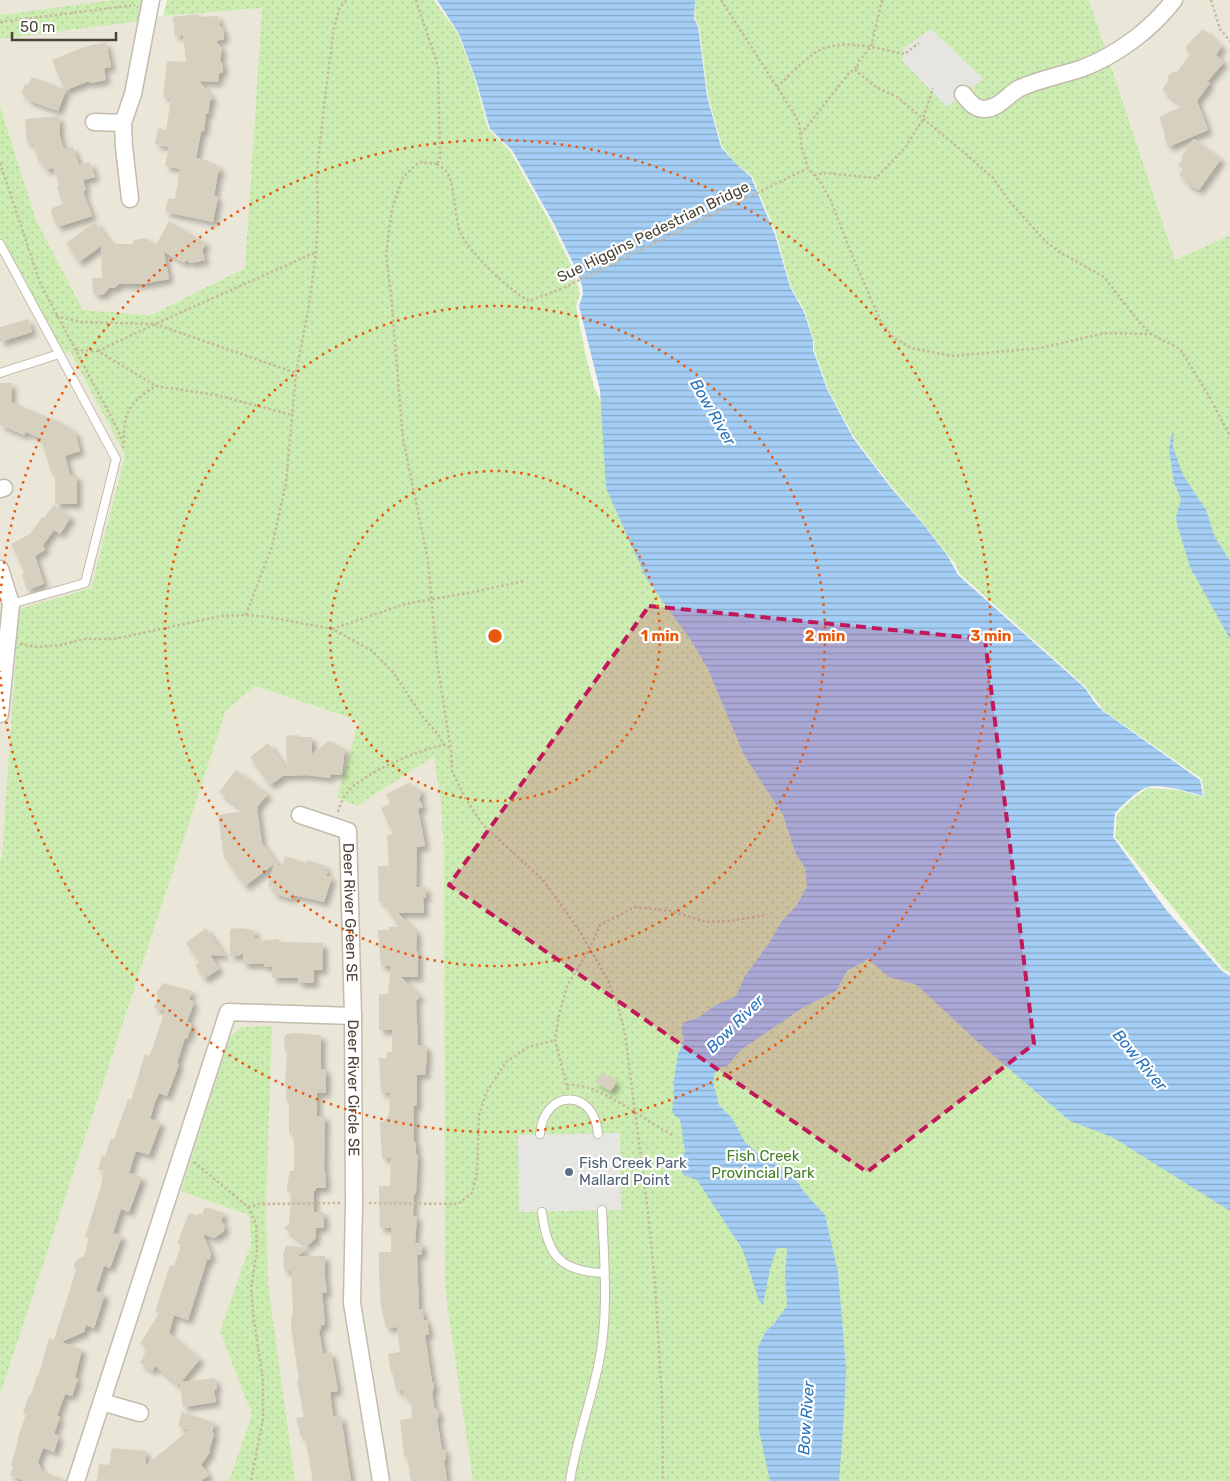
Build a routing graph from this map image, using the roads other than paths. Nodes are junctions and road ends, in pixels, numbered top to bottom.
1 (1174, 0) edge
2 (151, 2) edge
3 (963, 94) dead end
4 (94, 122) dead end
5 (122, 124) junction
6 (130, 200) dead end
7 (0, 244) edge
8 (59, 354) junction
9 (0, 373) edge
10 (0, 569) edge
11 (11, 604) junction
12 (0, 714) edge
13 (300, 814) dead end
14 (353, 1016) junction
15 (540, 1134) dead end
16 (598, 1134) dead end
17 (602, 1210) dead end
18 (542, 1212) dead end
19 (605, 1273) junction
20 (102, 1402) junction
21 (140, 1413) dead end
22 (76, 1481) edge
23 (381, 1481) edge
24 (570, 1481) edge

1 - 3 street
2 - 5 street
4 - 5 street
5 - 6 street
7 - 8 lane
8 - 9 lane
8 - 11 lane
10 - 11 street
11 - 12 street
13 - 14 street, Deer River Green SE
14 - 20 street, Deer River Circle SE
14 - 23 street, Deer River Circle SE
15 - 16 lane
17 - 19 lane
18 - 19 lane
19 - 24 lane
20 - 21 street
20 - 22 street, Deer River Circle SE

